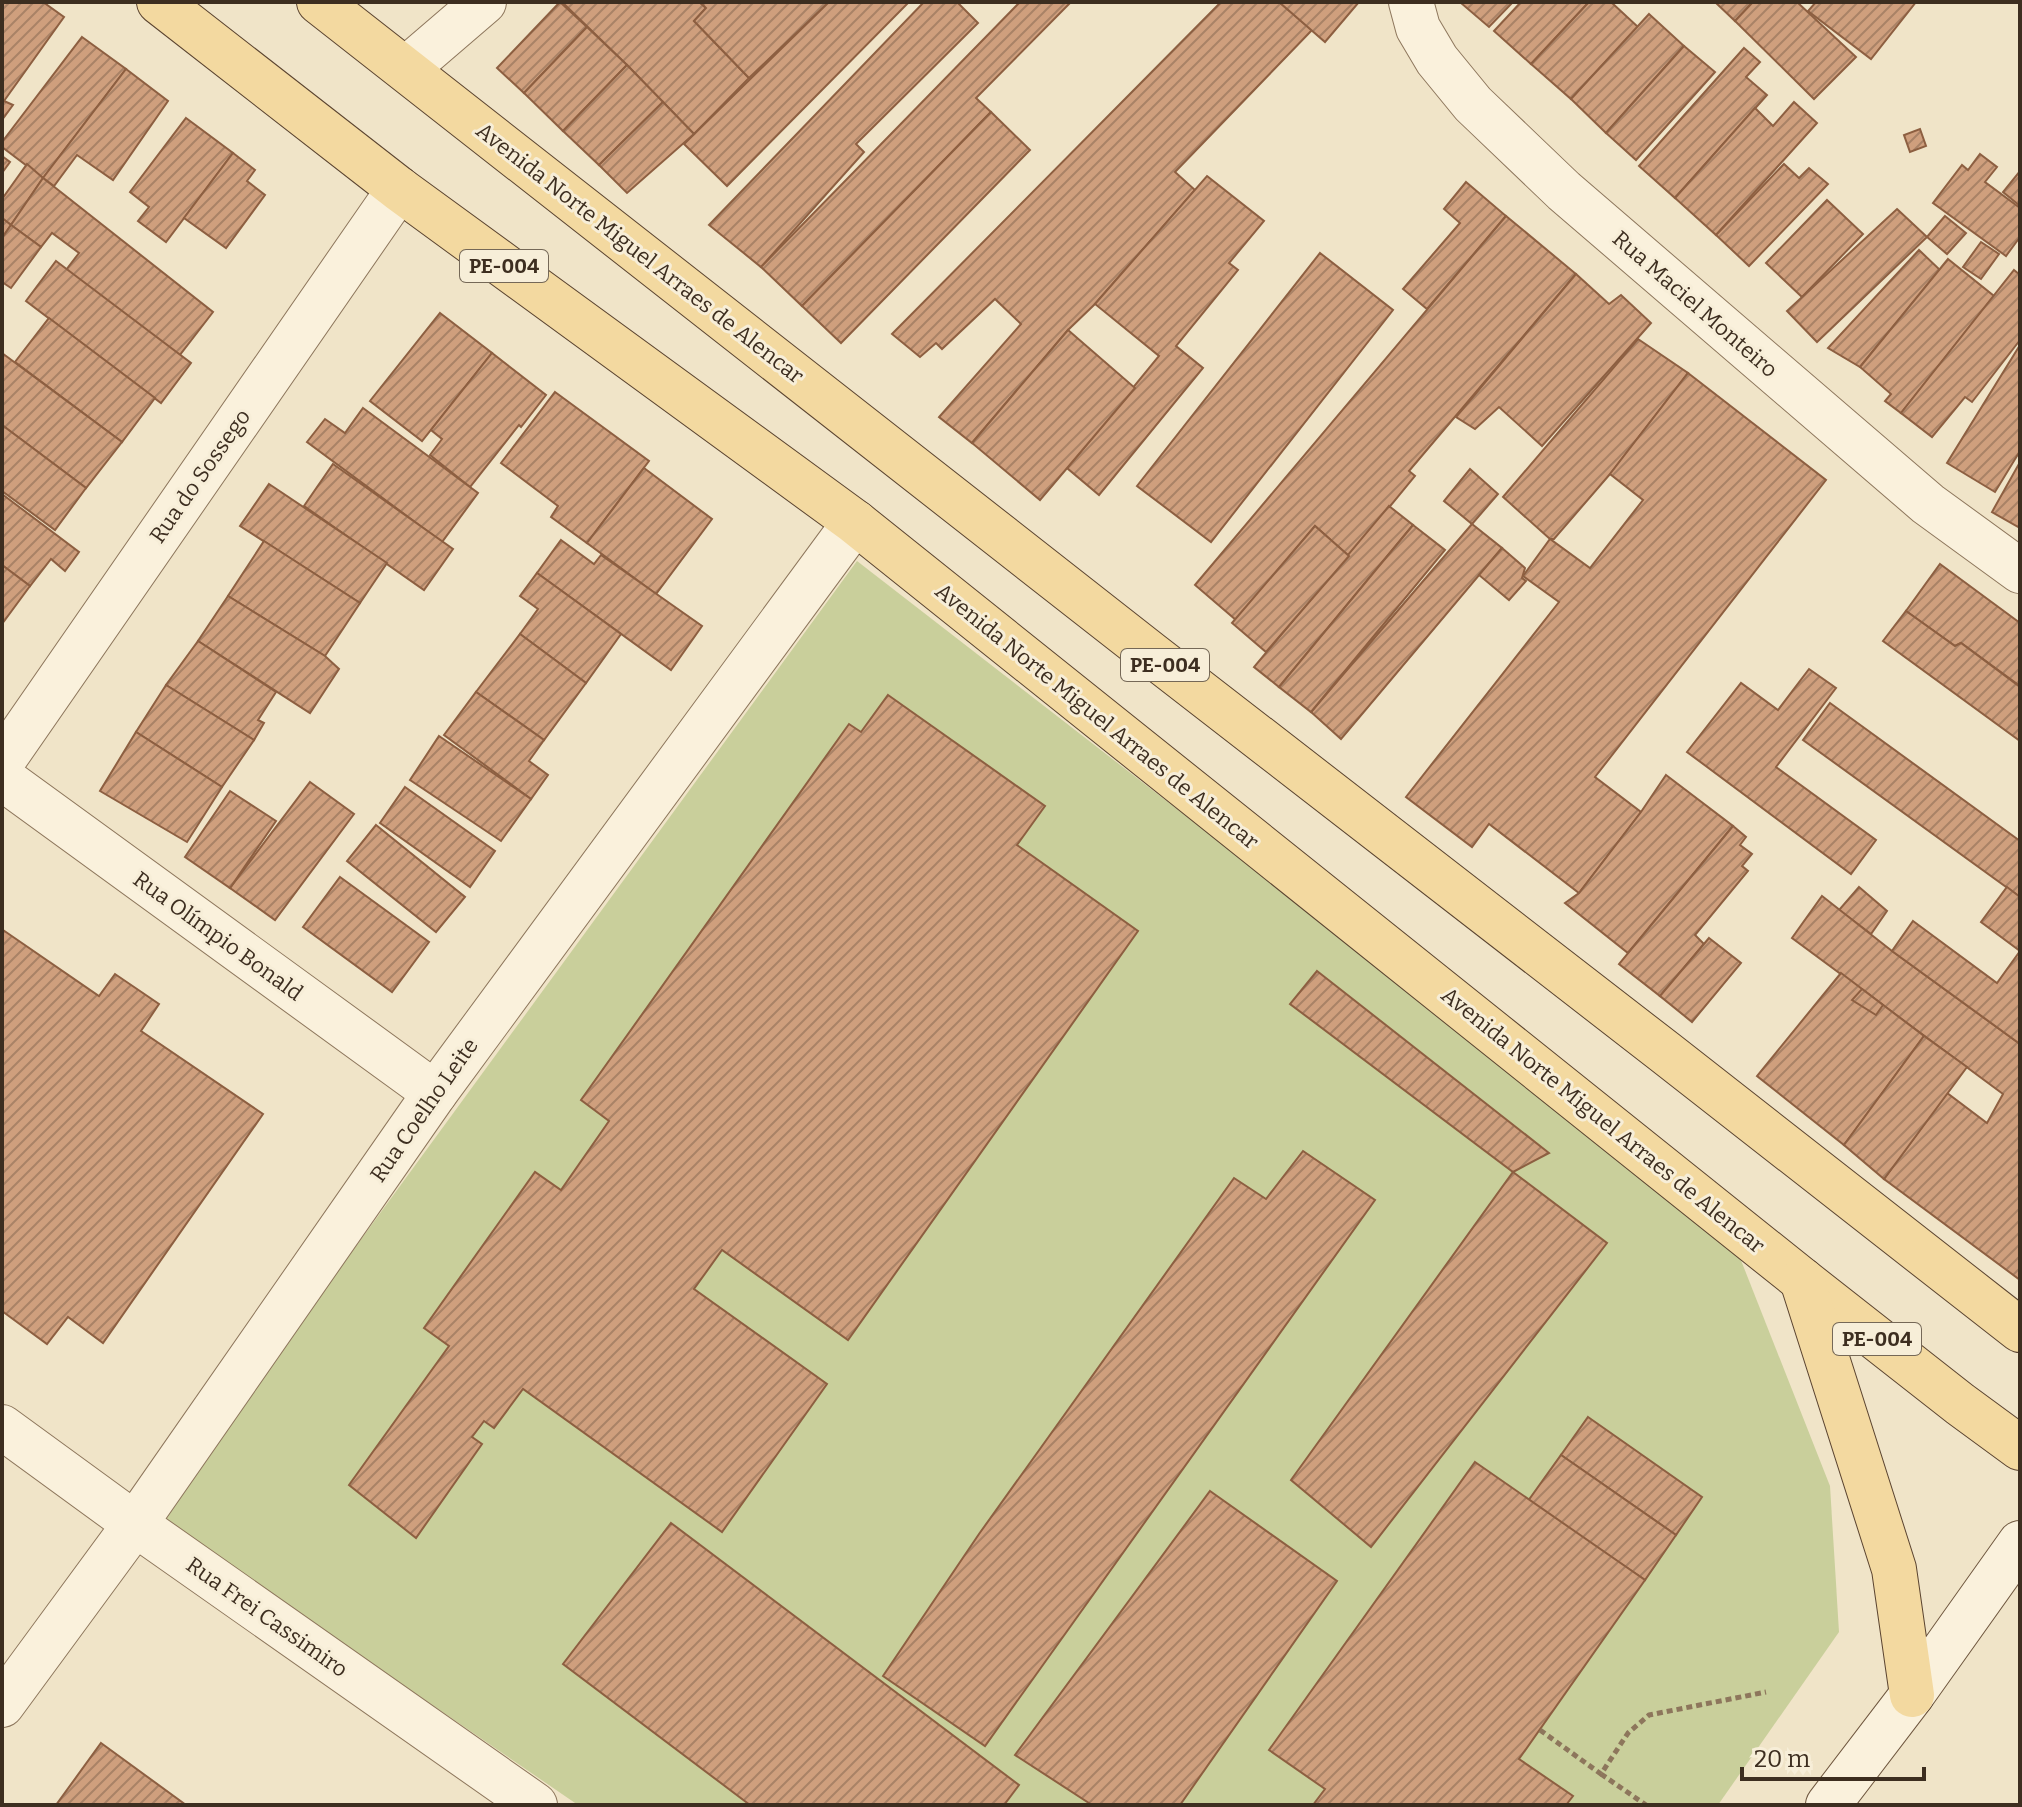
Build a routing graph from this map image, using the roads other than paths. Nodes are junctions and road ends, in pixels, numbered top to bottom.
1 (159, 2) edge
2 (319, 2) edge
3 (484, 2) edge
4 (1411, 2) edge
5 (406, 69) junction
6 (399, 189) junction
7 (855, 522) junction
8 (2020, 571) edge
9 (2, 762) edge
10 (2, 778) edge
11 (435, 1093) junction
12 (1802, 1280) junction
13 (2020, 1330) edge
14 (2, 1427) edge
15 (2020, 1448) edge
16 (135, 1524) junction
17 (2020, 1543) edge
18 (1912, 1695) junction
19 (2, 1705) edge
20 (535, 1805) edge
21 (1828, 1805) edge

1 - 6 main road, Avenida Norte Miguel Arraes de Alencar / PE-004
2 - 5 main road, Avenida Norte Miguel Arraes de Alencar / PE-004
3 - 5 street
4 - 8 street, Rua Maciel Monteiro
5 - 13 main road, Avenida Norte Miguel Arraes de Alencar / PE-004
6 - 7 main road, Avenida Norte Miguel Arraes de Alencar / PE-004
6 - 9 street, Rua do Sossego
7 - 11 street, Rua Coelho Leite
7 - 12 main road, Avenida Norte Miguel Arraes de Alencar / PE-004
10 - 11 street, Rua Olímpio Bonald
11 - 16 street, Rua Coelho Leite
12 - 15 main road, Avenida Norte Miguel Arraes de Alencar / PE-004
12 - 18 main road
14 - 16 street, Rua Frei Cassimiro
16 - 19 street, Rua Coelho Leite
16 - 20 street, Rua Frei Cassimiro
17 - 18 street
18 - 21 street

